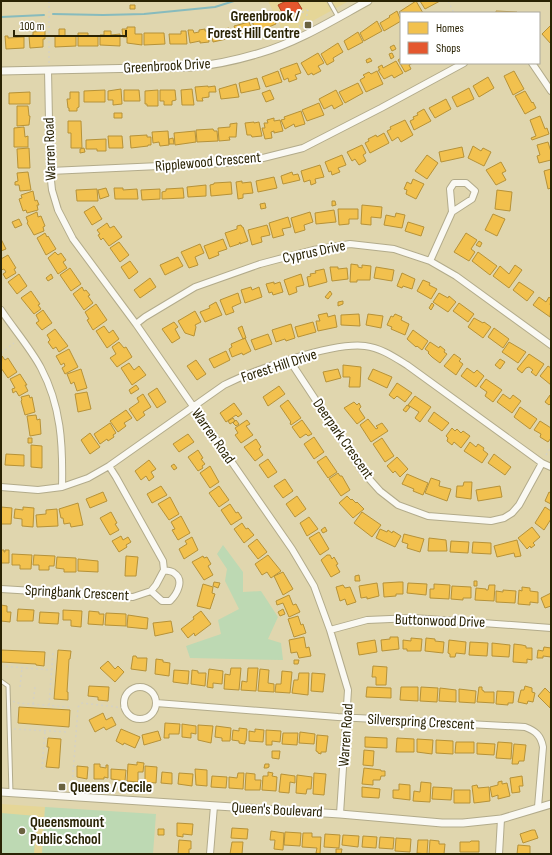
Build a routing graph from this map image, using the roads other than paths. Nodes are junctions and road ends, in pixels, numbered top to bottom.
1 (329, 1) edge
2 (368, 1) edge
3 (338, 18) junction
4 (462, 64) edge
5 (533, 64) edge
6 (48, 70) junction
7 (1, 71) edge
8 (551, 91) edge
9 (50, 171) junction
10 (452, 212) junction
11 (430, 261) junction
12 (1, 310) edge
13 (136, 324) junction
14 (551, 345) edge
15 (290, 361) junction
16 (193, 407) junction
17 (542, 463) junction
18 (108, 466) junction
19 (551, 467) edge
20 (62, 486) junction
21 (1, 487) edge
22 (164, 570) junction
23 (1, 588) edge
24 (151, 591) junction
25 (551, 628) edge
26 (330, 630) junction
27 (1, 681) edge
28 (156, 703) junction
29 (348, 717) junction
30 (1, 792) edge
31 (11, 793) junction
32 (551, 804) edge
33 (214, 806) junction
34 (538, 807) junction
35 (340, 814) junction
36 (501, 819) junction
37 (210, 854) edge
38 (499, 854) edge

1 - 3 lane
2 - 3 street, Greenbrook Drive
3 - 6 street, Greenbrook Drive
4 - 9 street, Ripplewood Crescent
5 - 8 street
6 - 7 street, Greenbrook Drive
6 - 9 street, Warren Road
9 - 13 street, Warren Road
10 - 10 street
10 - 11 street
11 - 13 street, Cyprus Drive
11 - 14 street, Cyprus Drive
12 - 20 street
13 - 16 street, Warren Road
15 - 16 street, Forest Hill Drive
15 - 17 street, Forest Hill Drive
15 - 17 street, Deerpark Crescent
16 - 18 street, Forest Hill Drive
16 - 26 street, Warren Road
17 - 19 street, Forest Hill Drive
18 - 20 street, Forest Hill Drive
18 - 22 street
20 - 21 street, Forest Hill Drive
22 - 24 street, Springbank Crescent
22 - 24 street, Springbank Crescent
23 - 24 street, Springbank Crescent
25 - 26 street, Buttonwood Drive
26 - 29 street, Warren Road
27 - 31 lane
28 - 28 street
28 - 29 street, Silverspring Crescent
29 - 34 street, Silverspring Crescent
29 - 35 street, Warren Road
30 - 31 street, Queen's Boulevard
31 - 33 street, Queen's Boulevard
32 - 34 street, Queen's Boulevard
33 - 35 street, Queen's Boulevard
33 - 37 street
34 - 36 street, Queen's Boulevard
35 - 36 street, Queen's Boulevard
36 - 38 street

